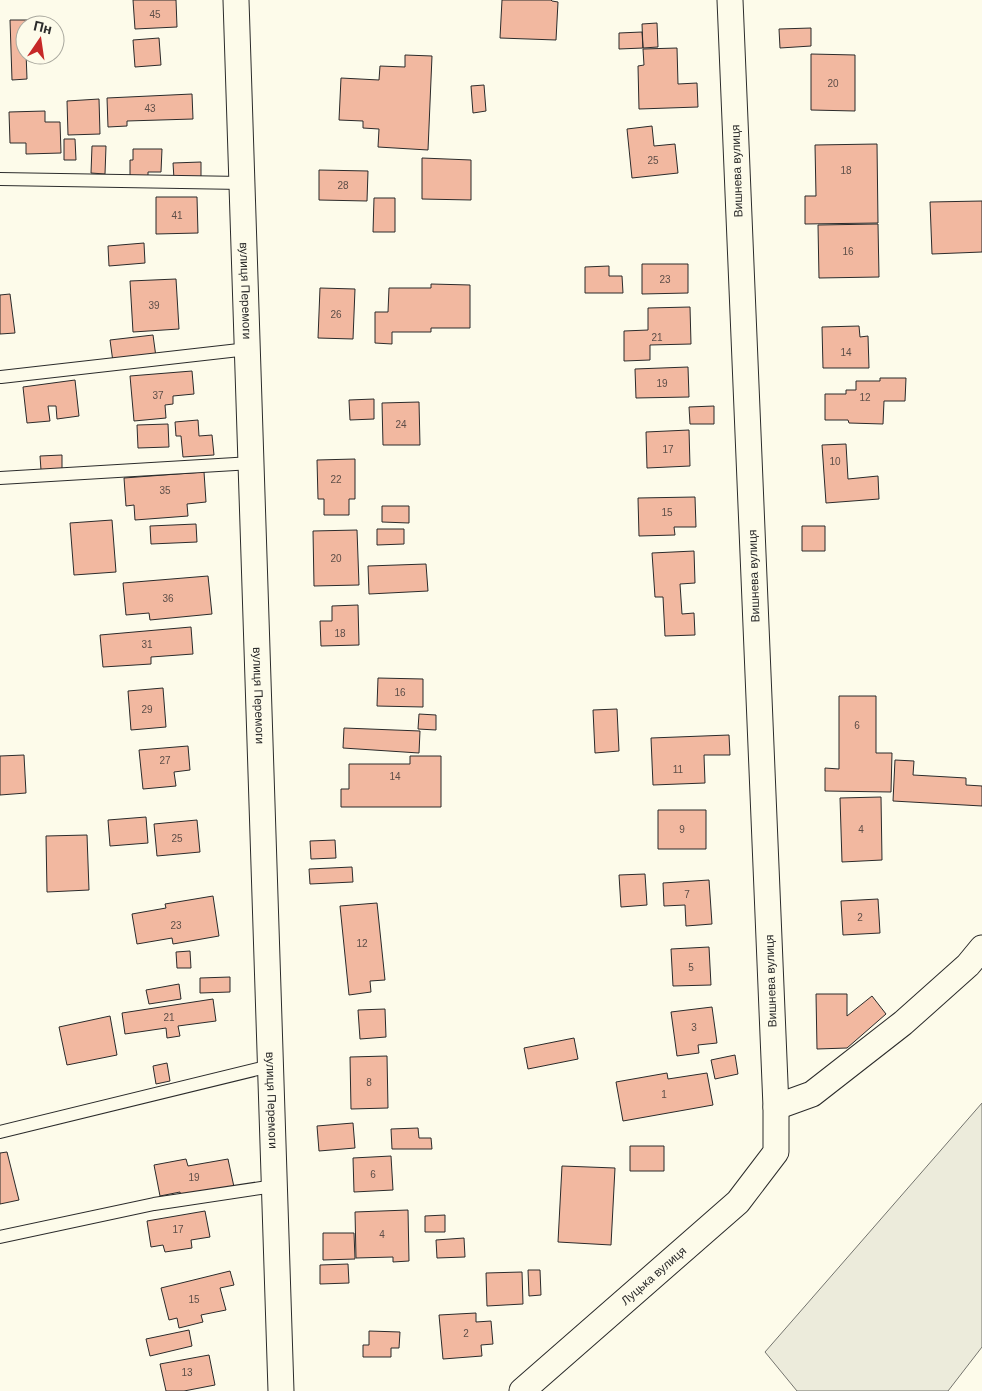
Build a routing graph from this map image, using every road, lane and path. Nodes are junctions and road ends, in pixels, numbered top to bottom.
1 (236, 0) edge
2 (730, 0) edge
3 (0, 179) edge
4 (242, 183) junction
5 (248, 349) junction
6 (1, 377) edge
7 (252, 463) junction
8 (0, 478) edge
9 (982, 948) edge
10 (270, 1066) junction
11 (776, 1107) junction
12 (0, 1132) edge
13 (776, 1152) joint
14 (274, 1186) junction
15 (0, 1237) edge
16 (281, 1391) edge
17 (522, 1391) edge

1 - 4 street, вулиця Перемоги
2 - 11 street, Вишнева вулиця
3 - 4 lane
4 - 5 street, вулиця Перемоги
5 - 6 lane
5 - 7 street, вулиця Перемоги
7 - 8 lane
7 - 10 street, вулиця Перемоги
9 - 11 street
10 - 12 lane
10 - 14 street, вулиця Перемоги
11 - 13 street, Вишнева вулиця
13 - 17 street, Луцька вулиця
14 - 15 lane
14 - 16 street, вулиця Перемоги

